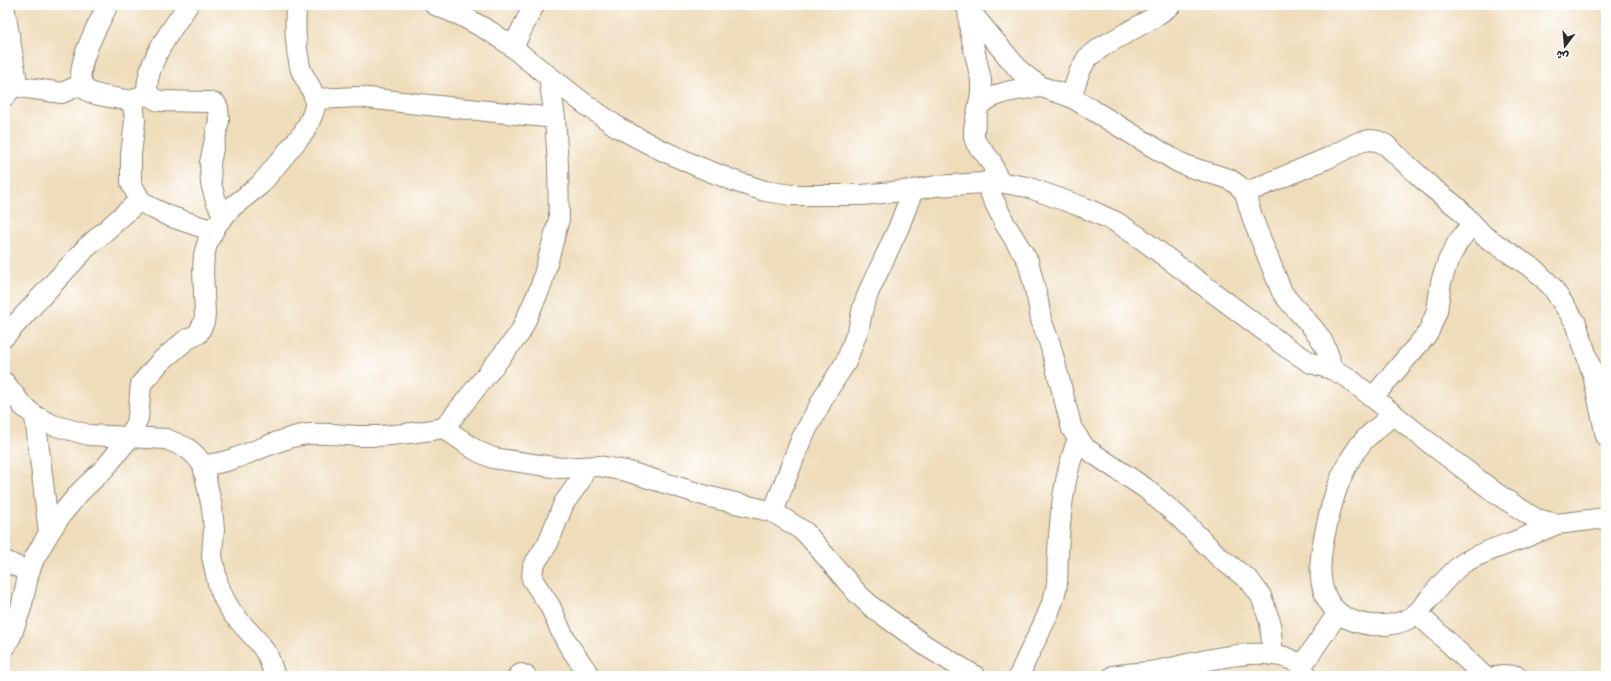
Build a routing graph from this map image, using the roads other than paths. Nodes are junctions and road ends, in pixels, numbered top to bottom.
1 (108, 5) edge
2 (188, 5) edge
3 (296, 5) edge
4 (435, 5) edge
5 (534, 5) edge
6 (1171, 5) edge
7 (967, 7) edge
8 (5, 11) edge
9 (513, 47) junction
10 (549, 77) junction
11 (82, 84) junction
12 (1042, 87) junction
13 (10, 91) edge
14 (140, 97) junction
15 (1071, 97) junction
16 (316, 99) junction
17 (979, 105) junction
18 (555, 118) junction
19 (992, 182) junction
20 (913, 190) junction
21 (1245, 193) junction
22 (140, 200) junction
23 (219, 223) junction
24 (1472, 224) junction
25 (5, 336) edge
26 (1331, 369) junction
27 (5, 383) edge
28 (1373, 397) junction
29 (1394, 414) junction
30 (35, 416) junction
31 (444, 428) junction
32 (1606, 436) edge
33 (130, 437) junction
34 (1078, 439) junction
35 (203, 465) junction
36 (582, 468) junction
37 (774, 512) junction
38 (1606, 518) edge
39 (1557, 524) junction
40 (49, 533) junction
41 (5, 561) edge
42 (29, 572) junction
43 (1338, 613) junction
44 (1416, 613) junction
45 (5, 647) edge
46 (1273, 655) junction
47 (1304, 671) edge
48 (275, 676) edge
49 (518, 676) edge
50 (526, 676) edge
51 (590, 676) edge
52 (975, 676) edge
53 (1019, 676) edge
54 (1113, 676) edge
55 (1484, 676) edge
56 (1496, 676) edge
57 (1517, 676) edge

1 - 11 street
2 - 14 street
3 - 16 street
4 - 9 street
5 - 9 street
6 - 15 street
7 - 12 street
7 - 17 street
8 - 13 street
9 - 10 street
10 - 18 street
10 - 20 street
11 - 13 street
11 - 14 street
12 - 15 street
12 - 17 street
14 - 22 street
14 - 23 street
15 - 21 street
16 - 18 street
16 - 23 street
17 - 19 street
18 - 31 street
19 - 20 street
19 - 26 street
19 - 34 street
20 - 37 street
21 - 24 street
21 - 26 street
22 - 23 street
22 - 25 street
23 - 33 street
24 - 28 street
24 - 32 street
26 - 28 street
27 - 30 street
28 - 29 street
29 - 39 street
29 - 43 street
30 - 33 street
30 - 40 street
31 - 35 street
31 - 36 street
33 - 35 street
33 - 40 street
34 - 46 street
34 - 53 street
35 - 48 street
36 - 37 street
36 - 51 street
37 - 52 street
38 - 39 street
39 - 44 street
40 - 42 street
41 - 42 street
42 - 45 street
43 - 44 street
43 - 47 street
44 - 55 street
46 - 47 street
46 - 54 street
49 - 50 street
56 - 57 street

